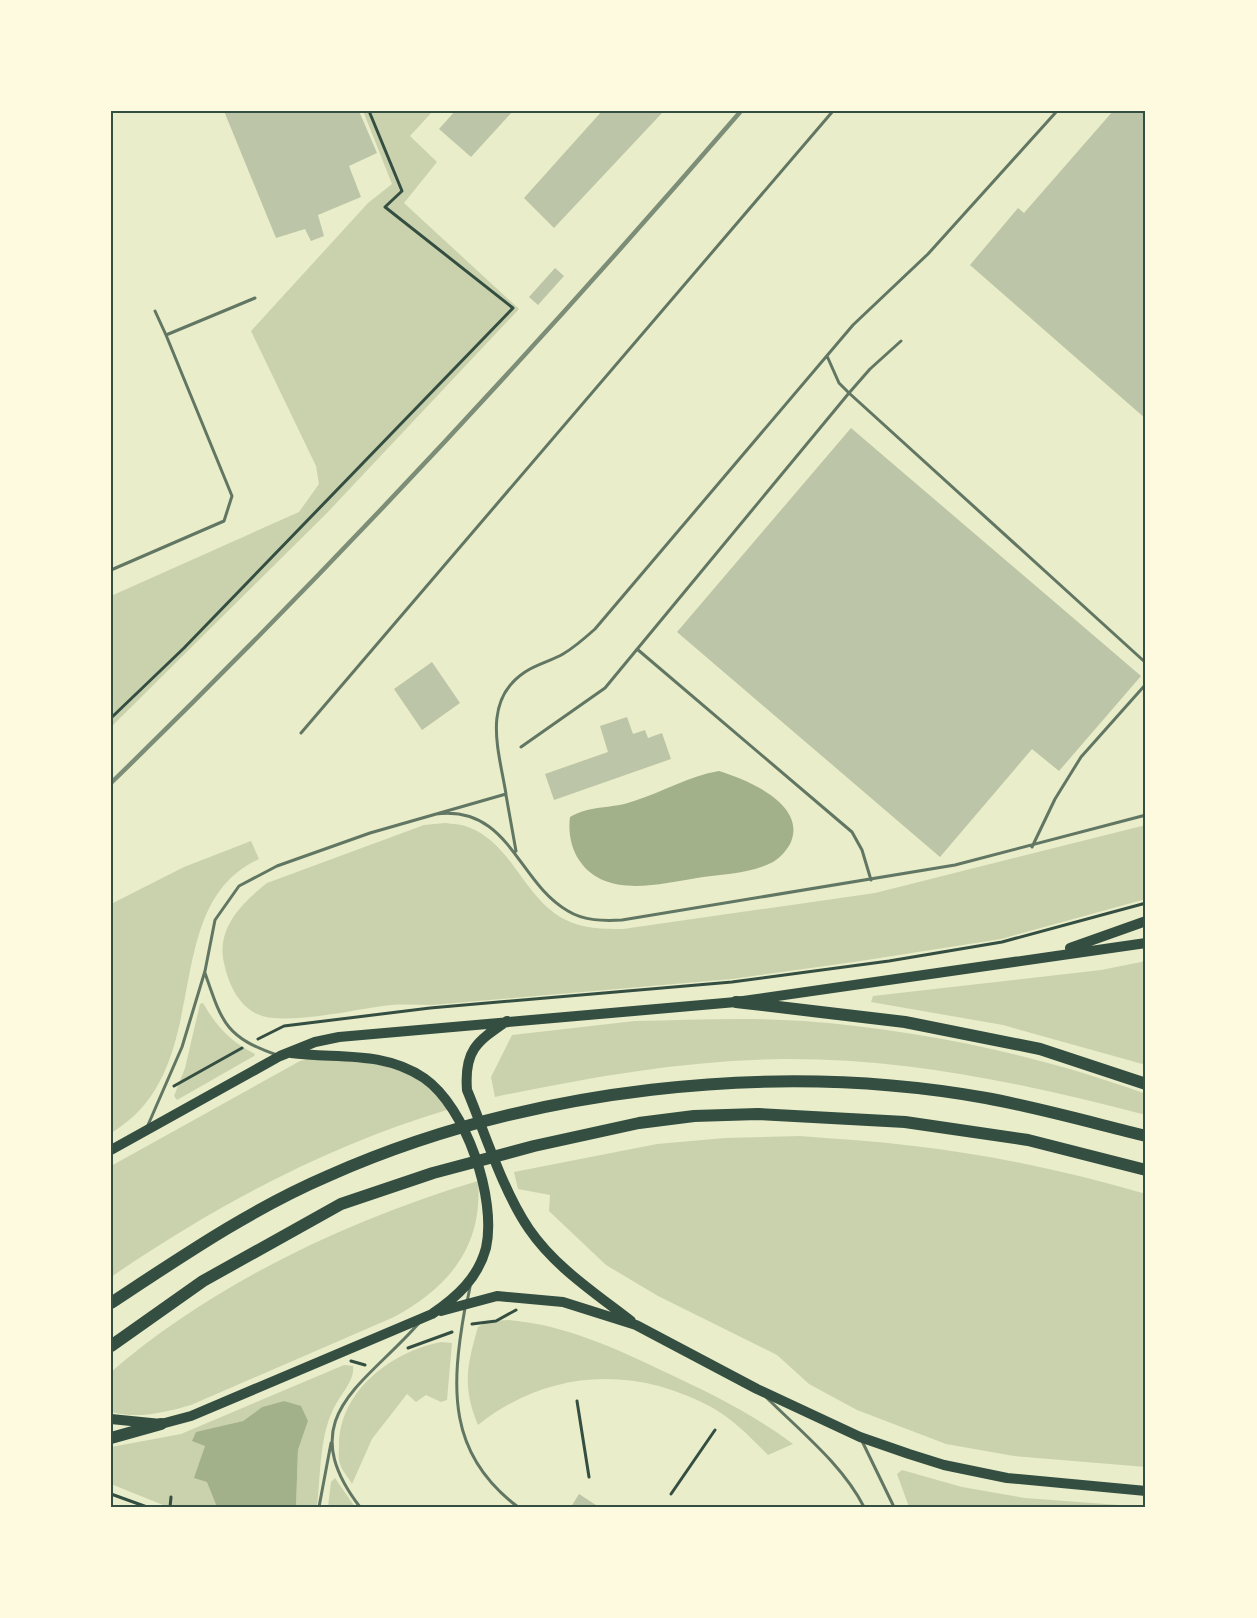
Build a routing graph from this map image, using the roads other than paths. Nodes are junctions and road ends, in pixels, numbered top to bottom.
1 (833, 111) edge
2 (1057, 111) edge
3 (255, 297) dead end
4 (155, 311) dead end
5 (166, 335) junction
6 (901, 341) dead end
7 (827, 356) junction
8 (849, 393) junction
9 (111, 570) edge
10 (637, 649) junction
11 (1146, 663) edge
12 (1146, 684) edge
13 (301, 733) dead end
14 (521, 747) dead end
15 (506, 794) junction
16 (1146, 815) edge
17 (422, 816) junction
18 (1032, 847) junction
19 (517, 852) junction
20 (871, 880) junction
21 (1146, 921) edge
22 (1146, 942) edge
23 (1050, 955) junction
24 (205, 971) junction
25 (736, 1002) junction
26 (509, 1020) junction
27 (284, 1054) junction
28 (1146, 1084) edge
29 (144, 1132) junction
30 (1146, 1136) edge
31 (111, 1150) edge
32 (1146, 1170) edge
33 (472, 1280) junction
34 (111, 1303) edge
35 (466, 1304) junction
36 (428, 1315) junction
37 (636, 1325) junction
38 (111, 1346) edge
39 (757, 1389) junction
40 (111, 1419) edge
41 (161, 1424) junction
42 (860, 1437) junction
43 (111, 1438) edge
44 (331, 1441) junction
45 (1146, 1485) edge
46 (1113, 1487) junction
47 (1146, 1491) edge
48 (320, 1507) edge
49 (360, 1507) edge
50 (518, 1507) edge
51 (864, 1507) edge
52 (894, 1507) edge

1 - 13 lane
2 - 7 lane
3 - 5 lane
4 - 5 lane
5 - 9 lane
6 - 8 lane
7 - 8 lane
7 - 15 lane
8 - 10 lane
8 - 11 lane
10 - 14 lane
10 - 20 lane
12 - 18 lane
15 - 17 lane
15 - 19 lane
16 - 18 lane
17 - 19 lane
17 - 24 lane
18 - 20 lane
19 - 20 lane
21 - 23 main road
22 - 23 main road
23 - 25 main road
24 - 27 lane
24 - 29 lane
25 - 26 main road
25 - 28 highway
26 - 27 main road
26 - 37 main road
27 - 29 main road
27 - 33 main road
29 - 31 main road
30 - 34 highway
32 - 38 highway
33 - 35 lane
33 - 36 main road
35 - 36 main road
35 - 37 main road
35 - 50 lane
36 - 41 main road
36 - 44 lane
37 - 39 main road
39 - 42 main road
39 - 51 lane
40 - 41 main road
41 - 43 highway
42 - 46 main road
42 - 52 lane
44 - 48 lane
44 - 49 lane
45 - 46 main road
46 - 47 main road

